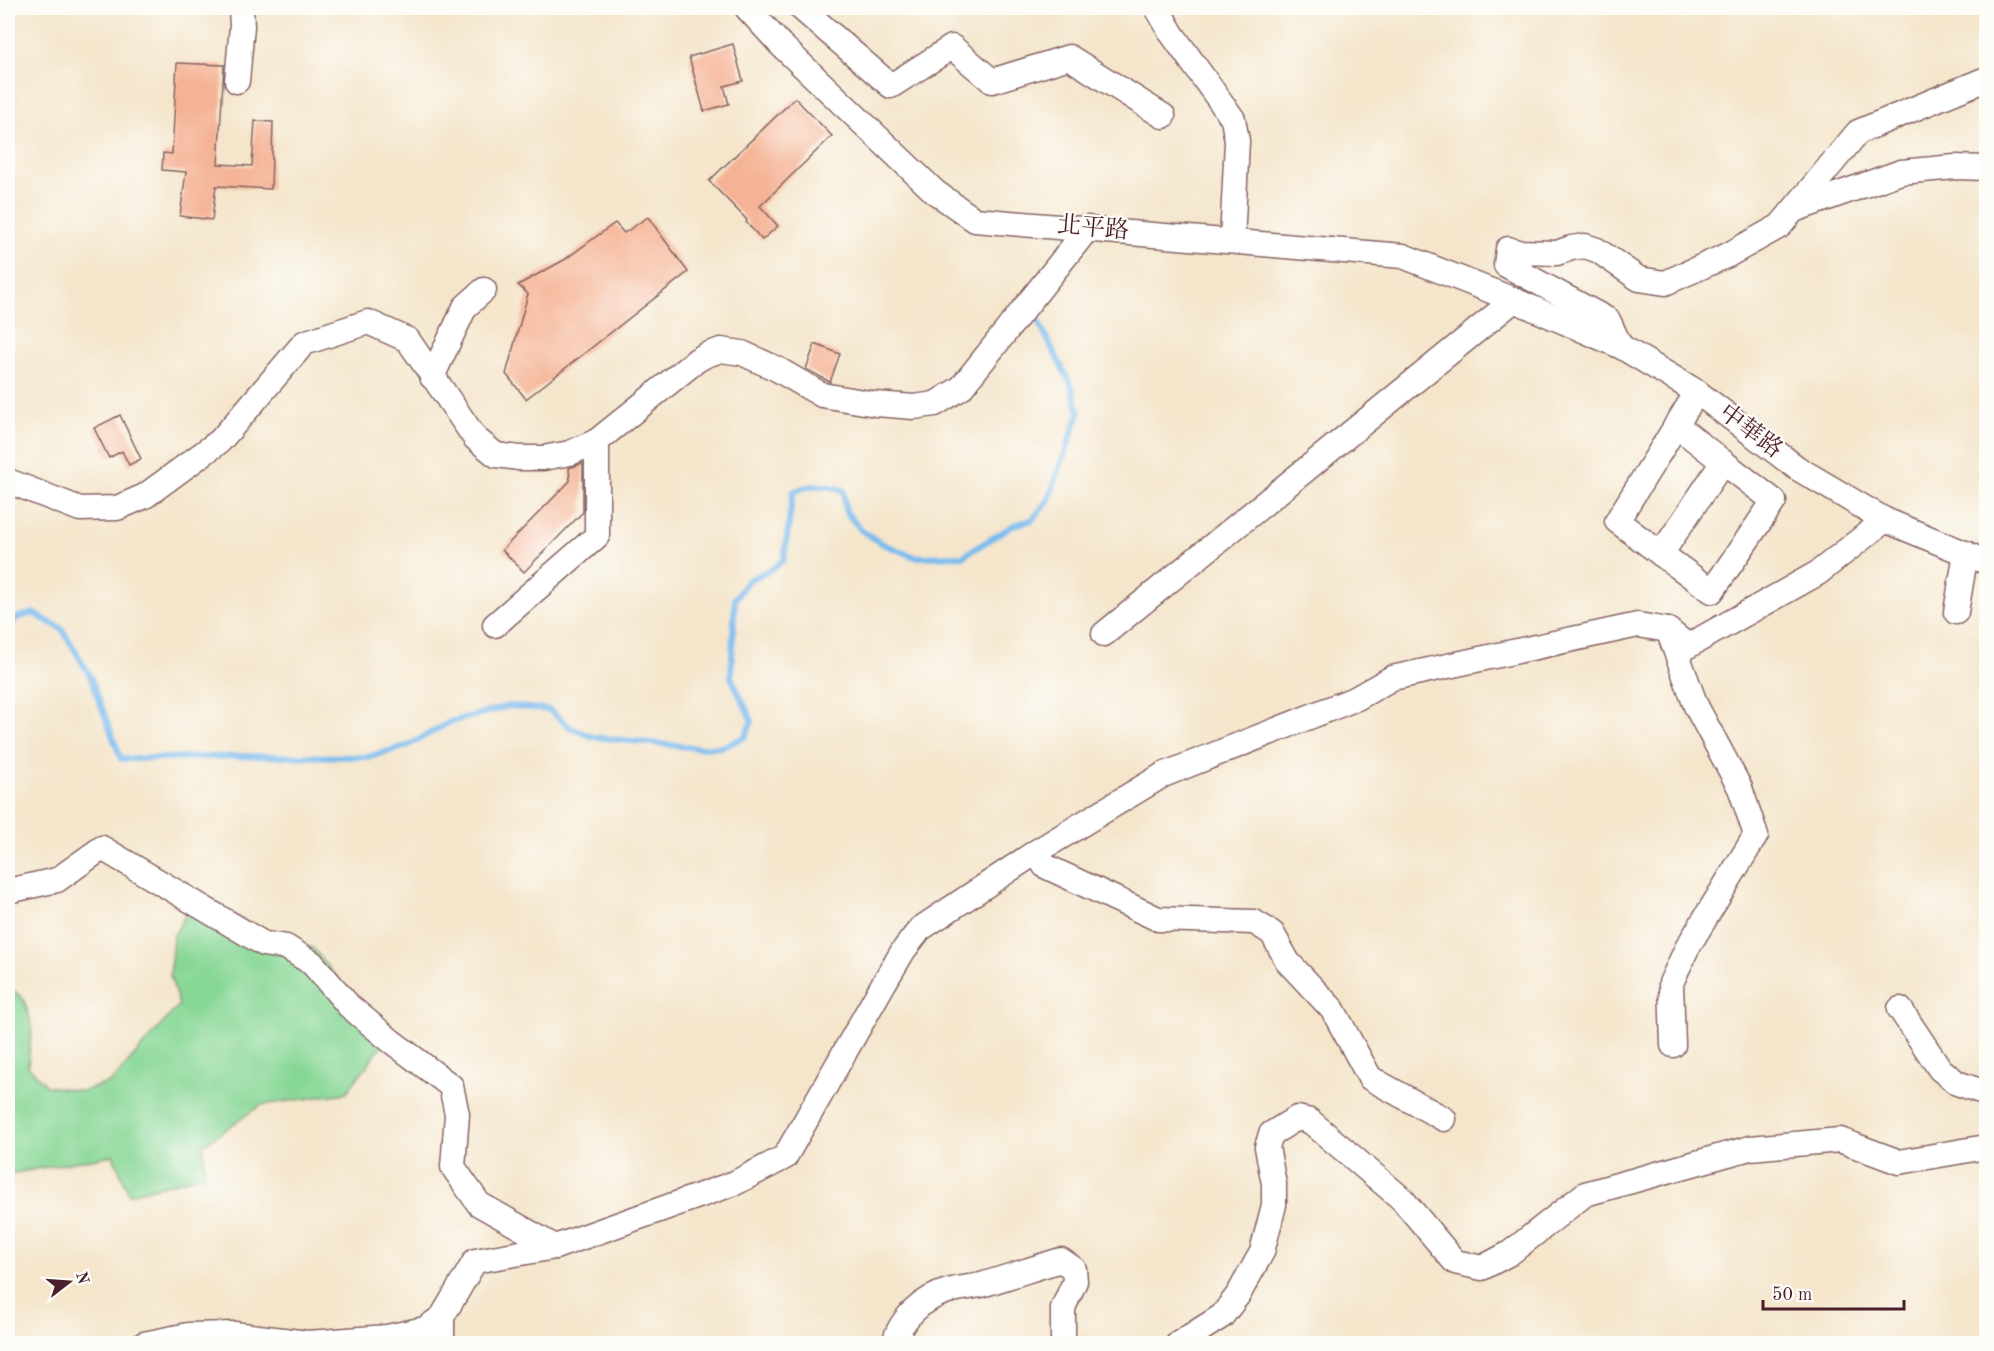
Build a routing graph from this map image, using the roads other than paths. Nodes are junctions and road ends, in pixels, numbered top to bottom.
1 (241, 8) edge
2 (747, 8) edge
3 (801, 8) edge
4 (1157, 8) edge
5 (1986, 79) edge
6 (237, 81) dead end
7 (1163, 116) dead end
8 (1986, 168) edge
9 (1794, 210) junction
10 (1088, 228) junction
11 (1232, 242) junction
12 (484, 290) dead end
13 (1514, 300) junction
14 (1620, 346) junction
15 (432, 376) junction
16 (1697, 392) junction
17 (1676, 425) junction
18 (597, 441) junction
19 (1723, 462) junction
20 (8, 481) edge
21 (1885, 520) junction
22 (1661, 554) junction
23 (1976, 557) edge
24 (1956, 612) dead end
25 (495, 626) dead end
26 (1668, 630) junction
27 (1104, 634) dead end
28 (1036, 852) junction
29 (8, 891) edge
30 (1899, 1009) dead end
31 (1673, 1045) dead end
32 (1986, 1093) edge
33 (1444, 1119) dead end
34 (1986, 1147) edge
35 (555, 1247) junction
36 (442, 1317) junction
37 (144, 1344) edge
38 (442, 1344) edge
39 (894, 1344) edge
40 (1063, 1344) edge
41 (1178, 1344) edge

1 - 6 street
2 - 10 street, 北平路
3 - 7 street
4 - 11 street
5 - 9 street
8 - 9 street
9 - 14 street
10 - 11 street, 北平路
10 - 18 street
11 - 13 street, 北平路
12 - 15 street
13 - 14 street, 中華路
13 - 27 street
14 - 16 street, 中華路
15 - 18 street
15 - 20 street
16 - 17 street
16 - 21 street, 中華路
17 - 19 street
17 - 22 street
18 - 25 street
19 - 22 street
19 - 22 street
21 - 23 street, 中華路
21 - 26 street
23 - 24 street
26 - 28 street
26 - 31 street
28 - 33 street
28 - 35 street
29 - 35 street
30 - 32 street
34 - 41 street
35 - 36 street
36 - 37 street
36 - 38 street
39 - 40 street

